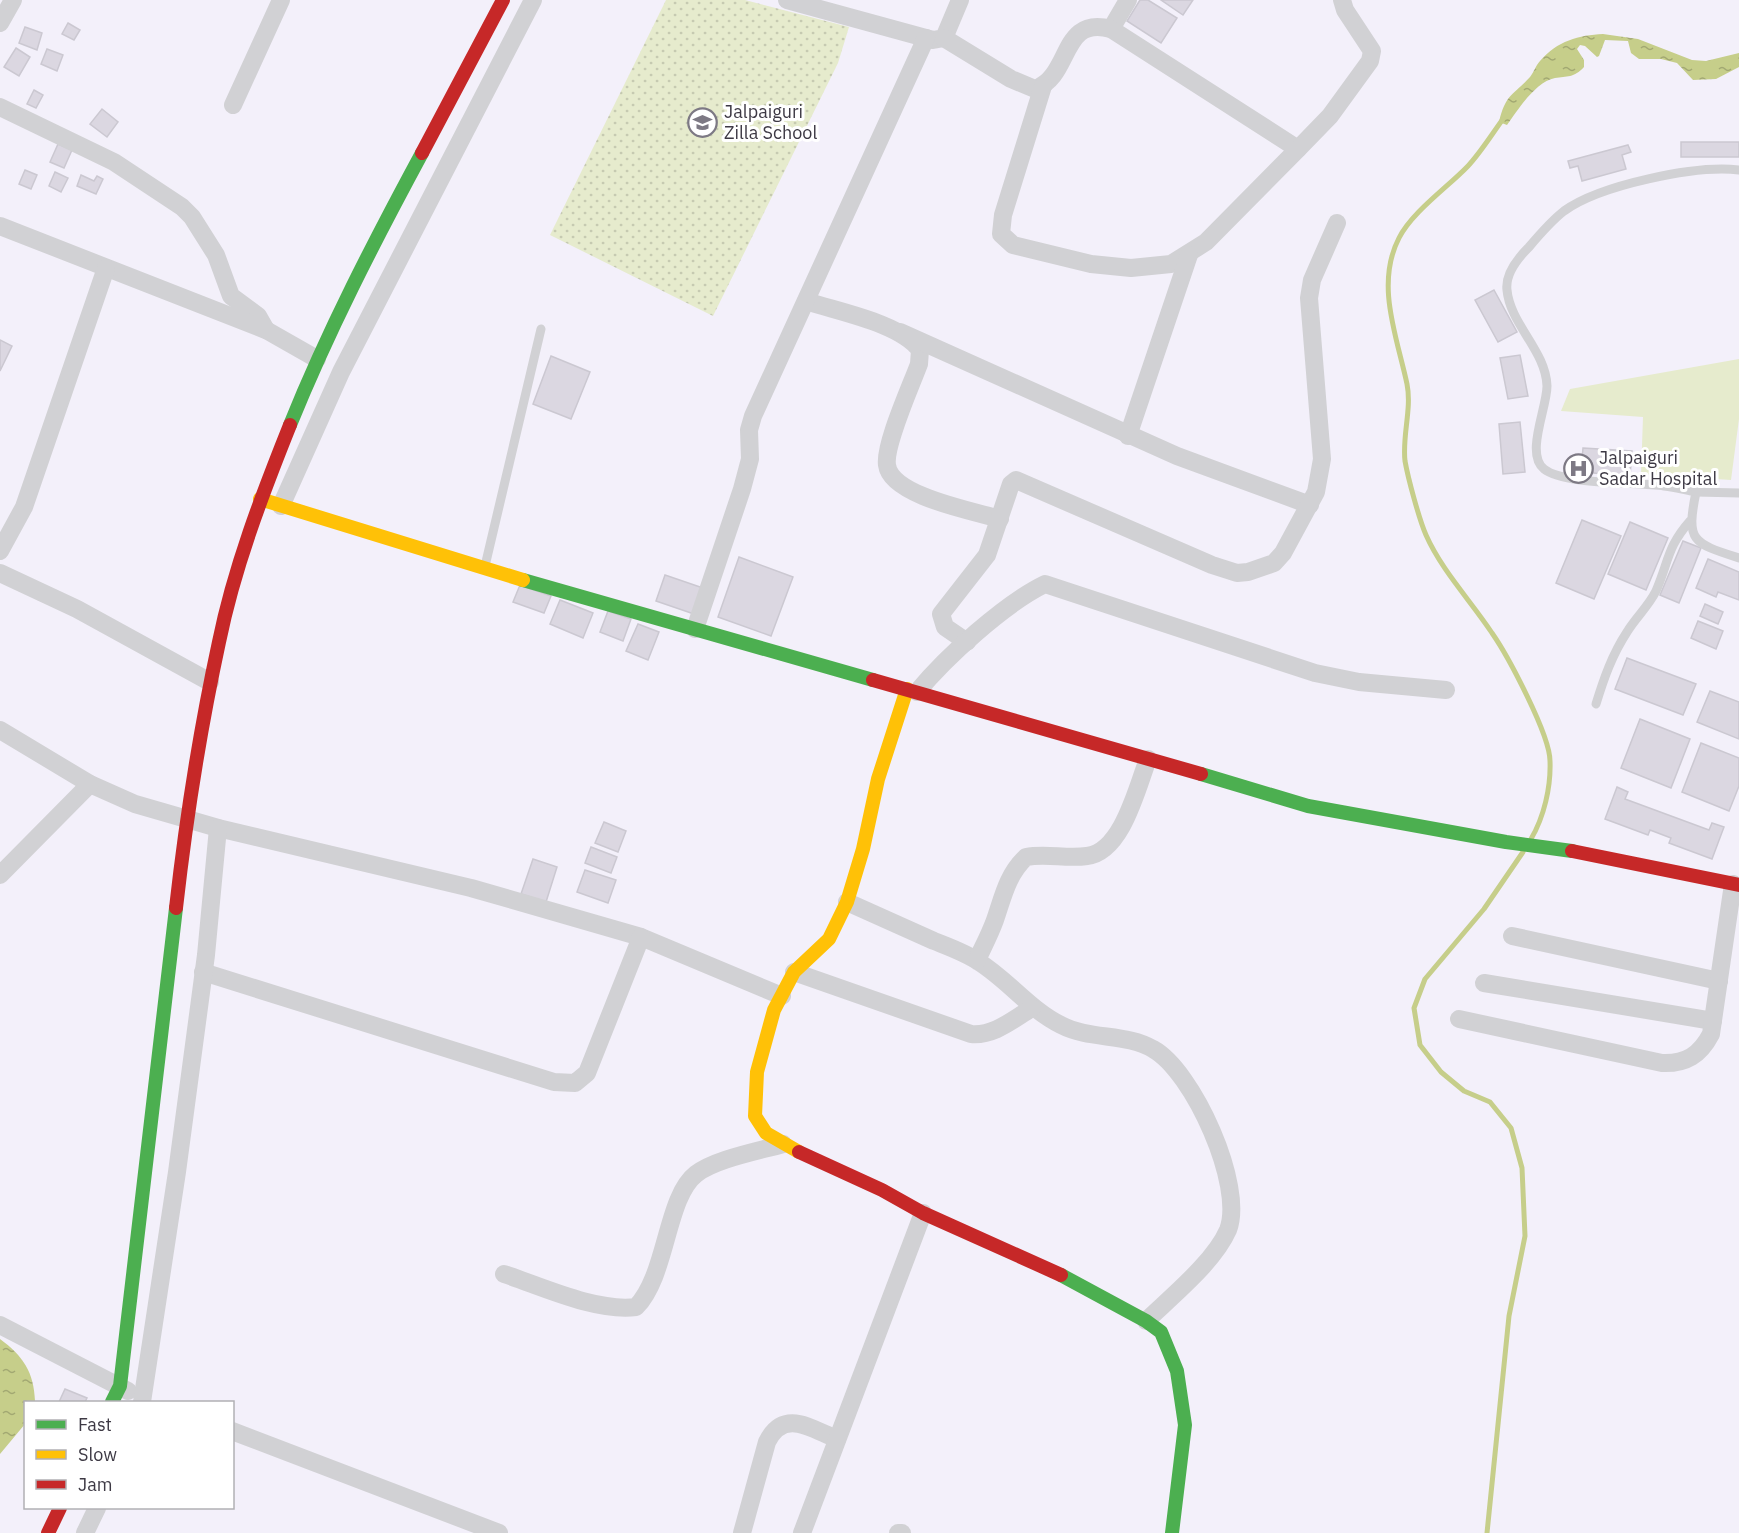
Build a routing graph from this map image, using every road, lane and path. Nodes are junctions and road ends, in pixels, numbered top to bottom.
1 (13, 0) edge
2 (281, 0) edge
3 (503, 0) edge
4 (533, 0) edge
5 (786, 0) edge
6 (960, 0) edge
7 (1128, 0) edge
8 (1342, 0) edge
9 (0, 22) edge
10 (1111, 29) junction
11 (935, 38) junction
12 (1043, 86) junction
13 (234, 105) dead end
14 (0, 107) edge
15 (1299, 148) junction
16 (1739, 170) edge
17 (1337, 223) dead end
18 (2, 232) edge
19 (1190, 255) junction
20 (106, 268) junction
21 (806, 301) junction
22 (541, 329) dead end
23 (266, 330) junction
24 (900, 332) junction
25 (317, 359) junction
26 (1128, 436) junction
27 (1696, 492) junction
28 (1739, 493) edge
29 (260, 499) junction
30 (1310, 505) junction
31 (281, 506) junction
32 (1000, 519) junction
33 (1690, 521) junction
34 (0, 551) edge
35 (1739, 558) edge
36 (485, 568) junction
37 (0, 573) edge
38 (694, 629) junction
39 (967, 642) junction
40 (210, 682) junction
41 (1446, 690) dead end
42 (912, 691) junction
43 (1596, 704) dead end
44 (0, 730) edge
45 (1148, 759) junction
46 (90, 784) junction
47 (186, 819) junction
48 (218, 828) junction
49 (0, 875) edge
50 (1736, 885) edge
51 (847, 902) junction
52 (1512, 936) dead end
53 (641, 937) junction
54 (977, 960) junction
55 (203, 972) junction
56 (794, 972) junction
57 (1719, 981) junction
58 (1484, 983) dead end
59 (782, 996) junction
60 (1032, 1008) junction
61 (1459, 1019) dead end
62 (1713, 1021) junction
63 (783, 1144) junction
64 (923, 1213) junction
65 (504, 1274) dead end
66 (1146, 1321) junction
67 (0, 1325) edge
68 (116, 1394) edge
69 (141, 1401) edge
70 (145, 1401) edge
71 (234, 1432) edge
72 (837, 1439) junction
73 (60, 1509) edge
74 (97, 1509) edge
75 (48, 1533) edge
76 (85, 1533) edge
77 (499, 1533) edge
78 (742, 1533) edge
79 (802, 1533) edge
80 (897, 1533) edge
81 (902, 1533) edge
82 (1172, 1533) edge

1 - 9 street
2 - 13 street
3 - 25 street
4 - 31 street
5 - 11 street
6 - 11 street
7 - 10 street
8 - 15 street
10 - 12 street
10 - 15 street
11 - 12 street
11 - 21 street
12 - 19 street
14 - 23 street
15 - 19 street
16 - 27 lane
17 - 30 street
18 - 20 street
19 - 26 street
20 - 23 street
20 - 34 street
21 - 24 street
21 - 38 street
22 - 36 lane
23 - 25 street
24 - 26 street
24 - 32 street
25 - 29 street
26 - 30 street
27 - 28 lane
27 - 33 lane
29 - 31 street
29 - 40 street
30 - 32 street
31 - 36 street
32 - 39 street
33 - 35 lane
33 - 43 lane
36 - 38 street
37 - 40 street
38 - 42 street
39 - 41 street
39 - 42 street
40 - 47 street
42 - 45 street
42 - 51 street
44 - 46 street
45 - 50 street
45 - 54 street
46 - 47 street
46 - 49 street
47 - 48 street
47 - 68 street
48 - 53 street
48 - 55 street
50 - 57 street
51 - 54 street
51 - 56 street
52 - 57 street
53 - 55 street
53 - 59 street
54 - 60 street
55 - 70 street
56 - 59 street
56 - 60 street
57 - 62 street
58 - 62 street
59 - 63 street
60 - 66 street
61 - 62 street
63 - 64 street
63 - 65 street
64 - 66 street
64 - 72 street
66 - 82 street
67 - 68 street
68 - 69 street
71 - 77 street
72 - 78 street
72 - 79 street
73 - 75 street
74 - 76 street
80 - 81 street

